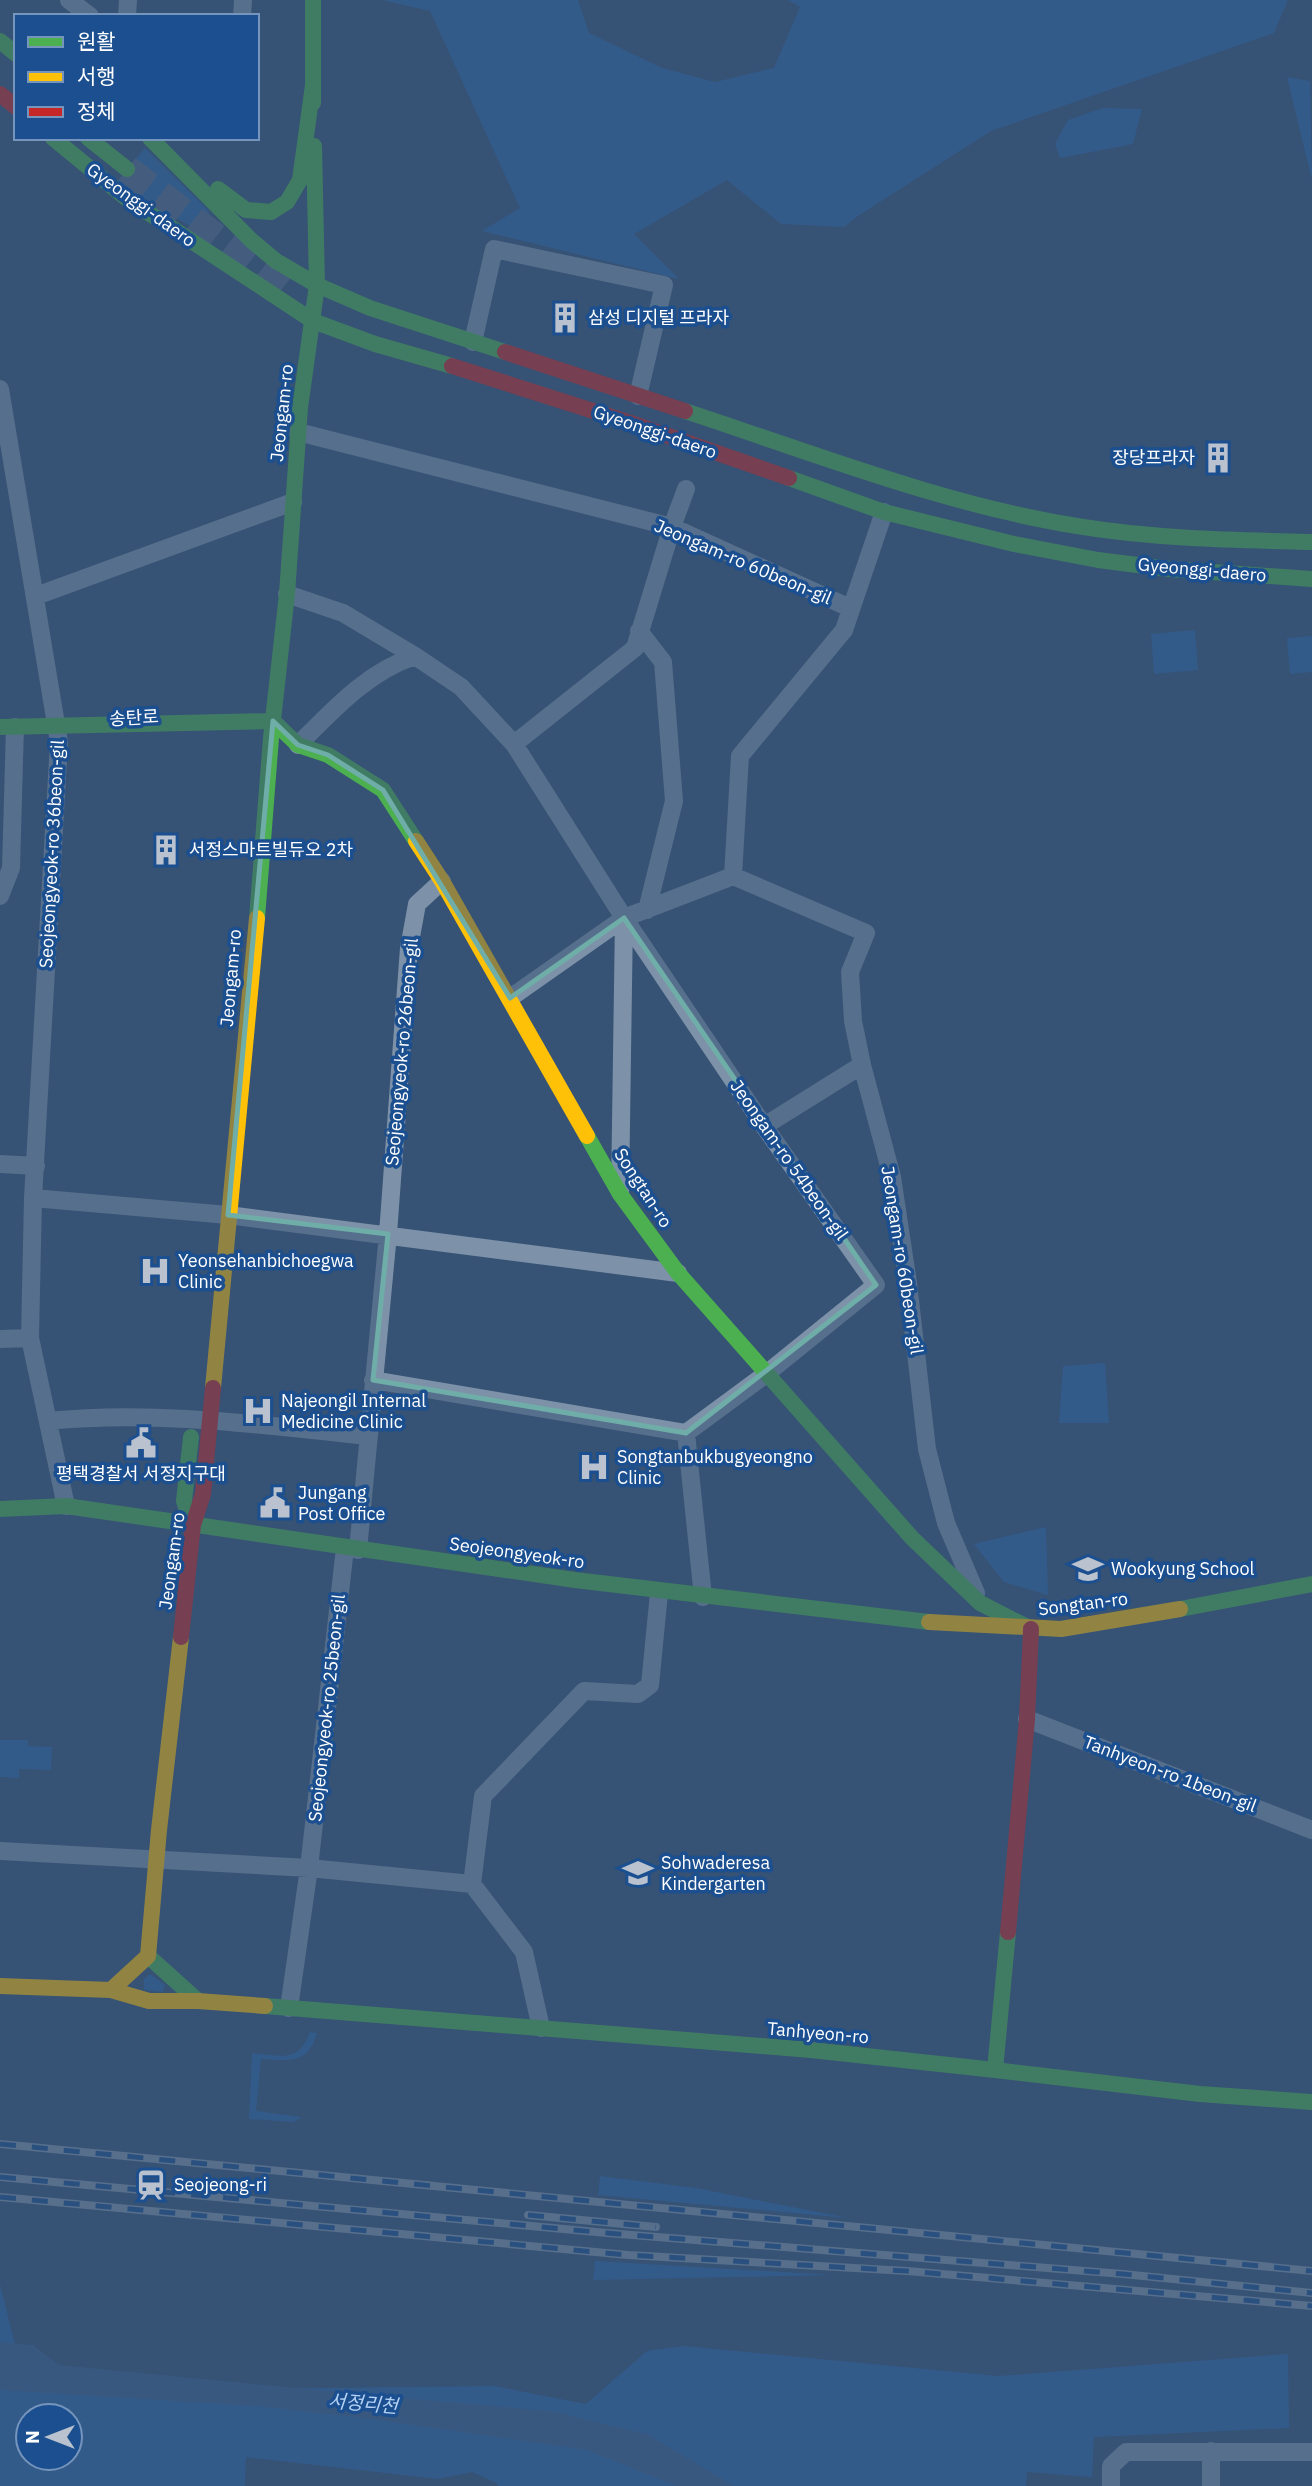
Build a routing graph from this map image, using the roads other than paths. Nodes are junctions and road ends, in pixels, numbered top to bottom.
1 (69, 0) edge
2 (313, 0) edge
3 (87, 14) edge
4 (0, 41) edge
5 (14, 52) edge
6 (313, 85) junction
7 (0, 94) edge
8 (14, 105) edge
9 (55, 140) edge
10 (91, 140) edge
11 (152, 140) edge
12 (153, 140) edge
13 (127, 169) tunnel mouth
14 (317, 285) junction
15 (313, 321) junction
16 (473, 342) junction
17 (0, 388) edge
18 (638, 397) junction
19 (2, 416) edge
20 (298, 432) junction
21 (686, 489) dead end
22 (293, 502) junction
23 (884, 512) junction
24 (672, 527) junction
25 (1312, 542) edge
26 (1312, 579) edge
27 (286, 594) junction
28 (36, 596) junction
29 (850, 608) junction
30 (639, 631) junction
31 (415, 656) junction
32 (264, 729) junction
33 (7, 734) edge
34 (58, 734) junction
35 (514, 744) junction
36 (298, 745) junction
37 (733, 876) junction
38 (442, 881) junction
39 (0, 896) edge
40 (647, 910) junction
41 (624, 918) junction
42 (510, 998) junction
43 (862, 1065) junction
44 (764, 1126) junction
45 (0, 1164) edge
46 (36, 1166) junction
47 (620, 1194) junction
48 (33, 1198) junction
49 (222, 1215) junction
50 (388, 1234) junction
51 (678, 1273) junction
52 (30, 1338) junction
53 (0, 1339) edge
54 (766, 1374) junction
55 (198, 1378) dead end
56 (373, 1380) junction
57 (199, 1415) junction
58 (48, 1422) junction
59 (686, 1433) junction
60 (369, 1436) junction
61 (66, 1506) junction
62 (0, 1509) edge
63 (193, 1525) junction
64 (351, 1549) junction
65 (1312, 1584) edge
66 (659, 1593) junction
67 (703, 1597) junction
68 (980, 1603) junction
69 (1031, 1629) junction
70 (1027, 1719) junction
71 (1312, 1830) edge
72 (0, 1851) edge
73 (156, 1858) junction
74 (309, 1868) junction
75 (472, 1884) junction
76 (148, 1956) junction
77 (173, 1976) junction
78 (0, 1986) edge
79 (111, 1990) junction
80 (198, 2001) junction
81 (167, 2002) junction
82 (289, 2008) junction
83 (541, 2028) junction
84 (995, 2070) junction
85 (1312, 2102) edge
86 (1212, 2451) junction
87 (1312, 2452) edge
88 (1111, 2486) edge
89 (1211, 2486) edge

1 - 3 street
2 - 6 street, Jeongam-ro
4 - 5 street
6 - 12 street
6 - 14 street, Jeongam-ro
7 - 8 street
9 - 15 street, Gyeonggi-daero
10 - 13 street, Gyeonggi-daero
11 - 14 street, Gyeonggi-daero
14 - 15 street, Jeongam-ro
14 - 16 street, Gyeonggi-daero
15 - 20 street, Jeongam-ro
15 - 23 street, Gyeonggi-daero
16 - 18 street, Gyeonggi-daero
16 - 18 street, Gyeonggi-daero
17 - 19 street, Seojeongyeok-ro 36beon-gil
18 - 25 street, Gyeonggi-daero
19 - 28 street, Seojeongyeok-ro 36beon-gil
20 - 22 street, Jeongam-ro
20 - 24 street, Jeongam-ro 60beon-gil
21 - 24 street
22 - 27 street, Jeongam-ro
22 - 28 street
23 - 26 street, Gyeonggi-daero
23 - 29 street
24 - 29 street, Jeongam-ro 60beon-gil
24 - 30 street
27 - 31 street, Jeongam-ro 54beon-gil
27 - 32 street, Jeongam-ro
28 - 34 street, Seojeongyeok-ro 36beon-gil
29 - 37 street, Jeongam-ro 60beon-gil
30 - 35 street
30 - 40 street
31 - 35 street, Jeongam-ro 54beon-gil
31 - 36 street
32 - 34 street, 송탄로
32 - 36 street, Songtan-ro
32 - 49 street, Jeongam-ro
33 - 34 street
33 - 39 street
34 - 46 street, Seojeongyeok-ro 36beon-gil
35 - 41 street, Jeongam-ro 54beon-gil
36 - 38 street, Songtan-ro
37 - 40 street
37 - 43 street, Jeongam-ro 60beon-gil
38 - 42 street, Songtan-ro
38 - 50 street, Seojeongyeok-ro 26beon-gil
40 - 41 street
41 - 42 street
41 - 44 street, Jeongam-ro 54beon-gil
41 - 47 street
42 - 47 street, Songtan-ro
43 - 44 street
43 - 68 street, Jeongam-ro 60beon-gil
44 - 54 street, Jeongam-ro 54beon-gil
45 - 46 street
46 - 48 street, Seojeongyeok-ro 36beon-gil
47 - 51 street, Songtan-ro
48 - 49 street
48 - 52 street, Seojeongyeok-ro 36beon-gil
49 - 50 street
49 - 55 street
49 - 57 street, Jeongam-ro
50 - 51 street
50 - 56 street, Seojeongyeok-ro 26beon-gil
51 - 54 street, Songtan-ro
52 - 53 street
52 - 58 street, Seojeongyeok-ro 36beon-gil
54 - 59 street
54 - 68 street, Songtan-ro
56 - 59 street
56 - 60 street, Seojeongyeok-ro 26beon-gil
57 - 58 street
57 - 60 street
57 - 63 street, Jeongam-ro
58 - 61 street, Seojeongyeok-ro 36beon-gil
59 - 67 street
60 - 64 street, Seojeongyeok-ro 26beon-gil
61 - 62 street, Seojeongyeok-ro
61 - 63 street, Seojeongyeok-ro
63 - 64 street, Seojeongyeok-ro
63 - 73 street, Jeongam-ro
64 - 66 street, Seojeongyeok-ro
64 - 74 street, Seojeongyeok-ro 25beon-gil
65 - 69 street, Songtan-ro
66 - 67 street, Seojeongyeok-ro
66 - 75 street
67 - 69 street, Seojeongyeok-ro
68 - 69 street, Songtan-ro
69 - 70 street
70 - 71 street, Tanhyeon-ro 1beon-gil
70 - 84 street
72 - 73 street
73 - 74 street
73 - 76 street, Jeongam-ro
74 - 75 street
74 - 82 street, Seojeongyeok-ro 25beon-gil
75 - 83 street
76 - 77 street
76 - 79 street
77 - 80 street
77 - 81 street
78 - 79 street, Tanhyeon-ro
79 - 81 street, Tanhyeon-ro
80 - 81 street, Tanhyeon-ro
80 - 82 street, Tanhyeon-ro
82 - 83 street, Tanhyeon-ro
83 - 84 street, Tanhyeon-ro
84 - 85 street, Tanhyeon-ro
86 - 87 street
86 - 88 street
86 - 89 street

